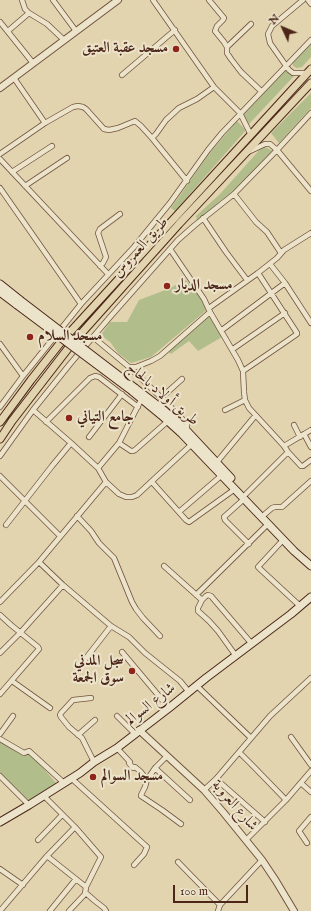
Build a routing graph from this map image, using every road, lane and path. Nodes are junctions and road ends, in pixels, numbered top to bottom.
1 (22, 0) edge
2 (53, 0) edge
3 (118, 0) edge
4 (153, 0) edge
5 (209, 0) edge
6 (302, 0) edge
7 (308, 0) edge
8 (311, 4) edge
9 (29, 13) junction
10 (0, 22) edge
11 (251, 24) dead end
12 (76, 30) junction
13 (175, 30) junction
14 (8, 31) junction
15 (64, 40) junction
16 (311, 40) edge
17 (227, 47) junction
18 (33, 64) junction
19 (286, 66) junction
20 (309, 71) edge
21 (122, 75) dead end
22 (14, 78) junction
23 (311, 84) edge
24 (214, 87) junction
25 (0, 88) edge
26 (261, 92) junction
27 (311, 113) edge
28 (240, 114) junction
29 (45, 123) junction
30 (251, 135) junction
31 (152, 138) junction
32 (52, 146) dead end
33 (277, 150) junction
34 (0, 154) edge
35 (245, 154) junction
36 (67, 158) dead end
37 (0, 159) edge
38 (12, 172) junction
39 (187, 180) junction
40 (25, 186) junction
41 (0, 188) edge
42 (311, 191) edge
43 (234, 194) junction
44 (120, 214) dead end
45 (204, 218) junction
46 (311, 233) edge
47 (170, 249) junction
48 (281, 253) junction
49 (270, 264) junction
50 (100, 266) junction
51 (258, 273) junction
52 (108, 274) junction
53 (247, 280) junction
54 (285, 283) junction
55 (0, 284) edge
56 (0, 292) edge
57 (270, 293) junction
58 (19, 302) junction
59 (81, 304) junction
60 (209, 310) junction
61 (284, 313) junction
62 (311, 323) edge
63 (222, 330) junction
64 (93, 337) junction
65 (0, 344) edge
66 (232, 349) junction
67 (129, 367) junction
68 (242, 371) junction
69 (23, 376) junction
70 (182, 379) dead end
71 (134, 390) junction
72 (122, 394) junction
73 (161, 398) junction
74 (141, 400) junction
75 (246, 400) junction
76 (0, 407) edge
77 (138, 407) junction
78 (33, 410) junction
79 (225, 410) dead end
80 (255, 416) junction
81 (168, 421) junction
82 (0, 422) edge
83 (46, 422) junction
84 (294, 425) dead end
85 (311, 430) edge
86 (187, 431) junction
87 (302, 435) junction
88 (89, 437) dead end
89 (0, 439) edge
90 (71, 443) junction
91 (119, 443) junction
92 (192, 444) junction
93 (284, 446) junction
94 (311, 446) edge
95 (288, 452) junction
96 (0, 456) edge
97 (311, 460) edge
98 (217, 462) junction
99 (98, 468) junction
100 (222, 475) junction
101 (0, 476) edge
102 (311, 481) edge
103 (106, 482) junction
104 (152, 482) junction
105 (235, 488) junction
106 (245, 497) junction
107 (25, 501) junction
108 (179, 512) junction
109 (265, 514) junction
110 (77, 516) junction
111 (6, 524) dead end
112 (268, 524) junction
113 (60, 536) junction
114 (288, 543) junction
115 (249, 544) junction
116 (311, 560) edge
117 (39, 562) junction
118 (164, 566) dead end
119 (311, 566) edge
120 (64, 585) junction
121 (196, 596) junction
122 (311, 597) edge
123 (202, 600) junction
124 (0, 602) edge
125 (300, 606) junction
126 (0, 615) edge
127 (111, 626) junction
128 (20, 633) junction
129 (160, 636) dead end
130 (252, 644) junction
131 (122, 652) dead end
132 (0, 653) edge
133 (236, 656) junction
134 (79, 667) dead end
135 (311, 678) edge
136 (12, 681) junction
137 (197, 686) junction
138 (189, 692) junction
139 (0, 694) edge
140 (91, 698) dead end
141 (50, 708) dead end
142 (169, 708) junction
143 (13, 716) dead end
144 (117, 716) dead end
145 (95, 720) dead end
146 (137, 732) junction
147 (0, 734) edge
148 (78, 734) junction
149 (291, 737) dead end
150 (251, 738) junction
151 (0, 739) edge
152 (117, 748) junction
153 (239, 752) junction
154 (167, 756) junction
155 (94, 762) junction
156 (311, 765) edge
157 (155, 768) junction
158 (311, 771) edge
159 (0, 776) edge
160 (71, 778) junction
161 (216, 779) junction
162 (147, 780) junction
163 (64, 783) junction
164 (302, 783) junction
165 (204, 790) junction
166 (311, 792) edge
167 (44, 796) junction
168 (190, 800) dead end
169 (286, 800) junction
170 (30, 805) junction
171 (62, 814) junction
172 (311, 818) edge
173 (0, 822) edge
174 (265, 822) junction
175 (181, 824) dead end
176 (75, 827) junction
177 (38, 840) dead end
178 (246, 840) junction
179 (307, 843) dead end
180 (47, 856) junction
181 (262, 860) junction
182 (178, 862) dead end
183 (134, 865) dead end
184 (0, 869) edge
185 (76, 879) junction
186 (22, 885) junction
187 (86, 887) junction
188 (85, 894) junction
189 (220, 906) junction
190 (0, 911) edge
191 (50, 911) edge
192 (69, 911) edge
193 (106, 911) edge
194 (218, 911) edge
195 (294, 911) edge

1 - 9 street
2 - 12 street
3 - 12 street
4 - 13 street
5 - 17 street
6 - 19 street
7 - 8 street
9 - 14 street
9 - 15 street
10 - 14 street
11 - 17 street
12 - 15 street
13 - 21 street
13 - 24 street
14 - 18 street
15 - 18 street
16 - 19 street
17 - 26 street
18 - 22 street
19 - 20 street
19 - 26 street
20 - 30 main road, طريق العمروس
22 - 25 street
22 - 29 street
23 - 35 main road, طريق العمروس
24 - 28 street
24 - 31 street
26 - 28 street
27 - 33 street
28 - 30 street
28 - 39 street
29 - 31 street
29 - 34 street
30 - 82 main road, طريق العمروس
31 - 39 street
32 - 38 street
33 - 35 street
33 - 42 street
33 - 43 street
35 - 89 main road, طريق العمروس
36 - 40 street
37 - 38 street
38 - 40 street
39 - 52 street
40 - 50 street
41 - 59 street
43 - 45 street
43 - 48 street
44 - 50 street
45 - 47 street
45 - 53 street
46 - 48 street
47 - 60 street
47 - 64 street
48 - 49 street
49 - 51 street
49 - 54 street
50 - 52 street
51 - 53 street
51 - 57 street
52 - 59 street
53 - 60 street
54 - 57 street
54 - 62 street
55 - 58 main road, طريق أولاد بالحاج
56 - 58 main road, طريق أولاد بالحاج
57 - 61 street
57 - 63 street
58 - 71 main road, طريق أولاد بالحاج, bridge
59 - 69 street
60 - 63 street
60 - 67 street
61 - 66 street
61 - 68 street
63 - 66 street
64 - 67 street
64 - 78 street
65 - 69 street
66 - 68 street
67 - 73 street
68 - 75 street
69 - 76 street
70 - 73 street
71 - 74 main road, طريق أولاد بالحاج
71 - 86 main road, طريق أولاد بالحاج
72 - 77 street
72 - 83 street
72 - 88 street
73 - 86 street
74 - 77 street
74 - 81 main road, طريق أولاد بالحاج
75 - 79 street
75 - 80 street
77 - 91 street
78 - 83 street
78 - 96 street
80 - 93 street
80 - 98 street
81 - 91 street
81 - 92 main road, طريق أولاد بالحاج
83 - 90 street
84 - 87 street
85 - 87 street
86 - 98 main road, طريق أولاد بالحاج
87 - 93 street
87 - 94 street
90 - 99 street
90 - 107 street
91 - 99 street
92 - 100 main road, طريق أولاد بالحاج
92 - 104 street
93 - 95 street
95 - 97 street
95 - 106 street
98 - 106 main road, طريق أولاد بالحاج
99 - 103 street
100 - 105 main road, طريق أولاد بالحاج
100 - 108 street
101 - 107 street
102 - 109 street
103 - 104 street
103 - 110 street
104 - 108 street
105 - 106 main road, طريق أولاد بالحاج
105 - 108 street
106 - 109 main road, طريق أولاد بالحاج
106 - 112 main road, طريق أولاد بالحاج
106 - 115 street
107 - 111 street
107 - 113 street
109 - 114 main road, طريق أولاد بالحاج
110 - 113 street
110 - 129 street
112 - 114 main road, طريق أولاد بالحاج
112 - 115 street
113 - 117 street
114 - 116 main road
114 - 119 main road
114 - 125 street
115 - 121 street
117 - 120 street
117 - 124 street
118 - 121 street
120 - 127 street
120 - 128 street
121 - 123 street
122 - 125 main road, شارع السوالم
123 - 130 street
123 - 133 street
125 - 130 main road, شارع السوالم
126 - 128 street
127 - 134 street
127 - 138 street
128 - 132 street
128 - 136 street
130 - 133 main road, شارع السوالم
131 - 142 street
133 - 137 main road, شارع السوالم
135 - 150 street
136 - 139 street
136 - 141 street
137 - 138 main road, شارع السوالم
137 - 150 street
138 - 142 main road, شارع السوالم
140 - 148 street
142 - 146 main road, شارع السوالم
143 - 147 street
144 - 146 street
145 - 148 street
146 - 152 main road, شارع السوالم
146 - 154 street, شارع العروبة
148 - 155 street
149 - 156 street
150 - 153 street
151 - 163 street
152 - 155 main road, شارع السوالم
152 - 162 street
153 - 161 street
153 - 169 street
154 - 157 street
154 - 165 street, شارع العروبة
155 - 160 main road, شارع السوالم
157 - 162 street
157 - 168 street
158 - 164 street
159 - 170 street
160 - 163 main road, شارع السوالم
160 - 183 street
161 - 165 street
161 - 174 street
162 - 175 street
163 - 167 main road, شارع السوالم
164 - 166 street
164 - 169 street
165 - 178 street, شارع العروبة
167 - 170 main road, شارع السوالم
167 - 171 street
169 - 174 street
170 - 173 main road, شارع السوالم
171 - 176 street
171 - 177 street
172 - 179 street
174 - 178 street
176 - 180 street
176 - 187 street
178 - 181 street, شارع العروبة
180 - 185 street
180 - 186 street
181 - 189 street
181 - 195 street, شارع العروبة
182 - 189 street
184 - 186 street
185 - 187 street
185 - 191 street
186 - 190 street
187 - 188 street
188 - 192 street
188 - 193 street
189 - 194 street

